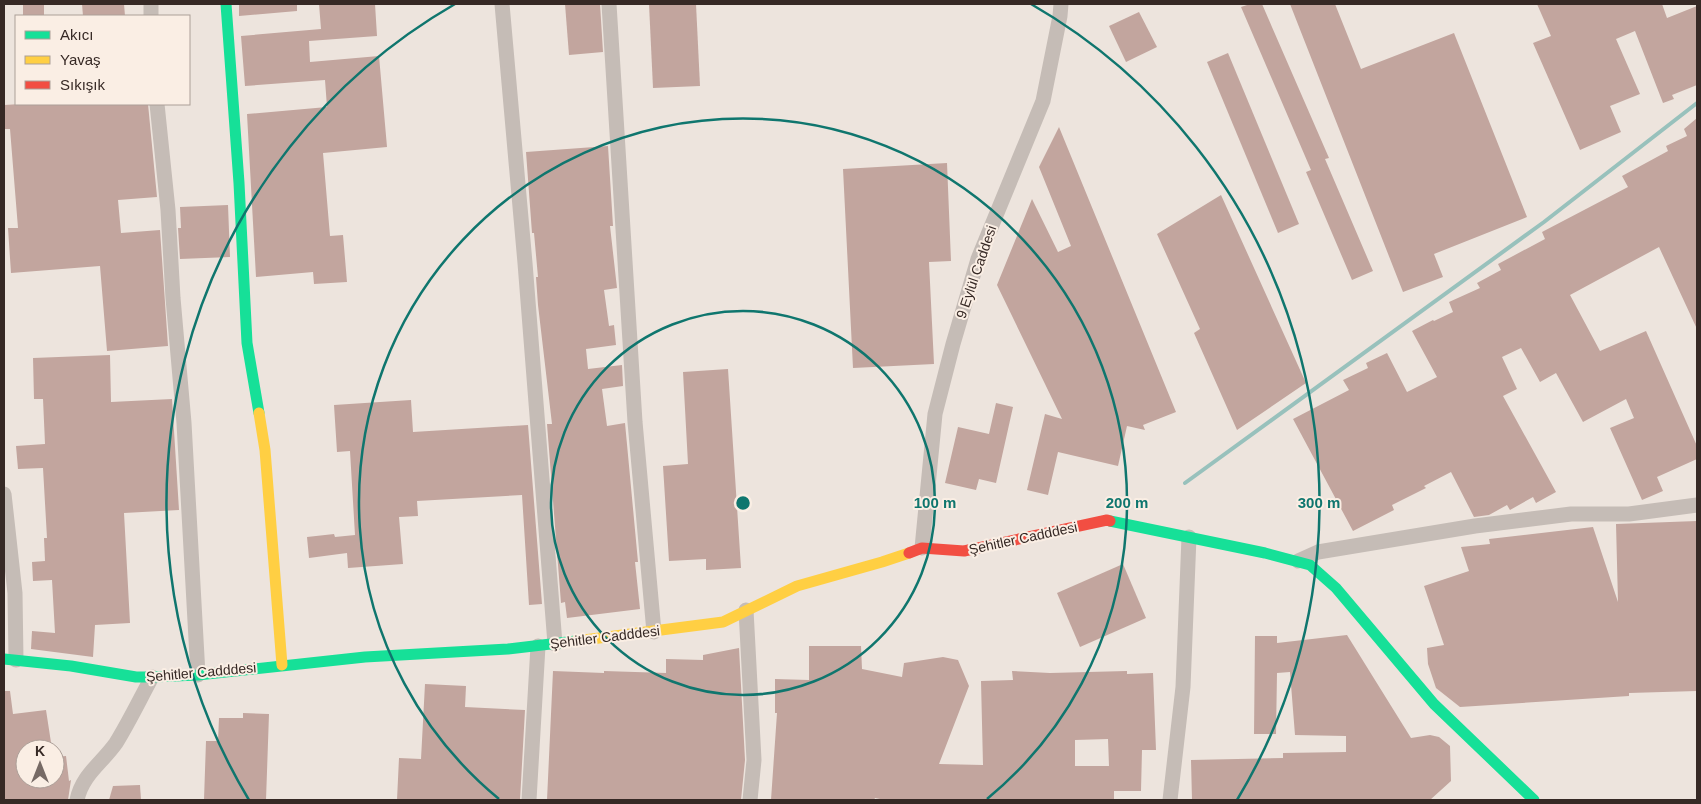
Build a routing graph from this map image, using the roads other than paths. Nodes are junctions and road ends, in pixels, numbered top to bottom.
1 (226, 4) edge
2 (502, 4) edge
3 (609, 4) edge
4 (1062, 4) edge
5 (157, 105) edge
6 (4, 494) edge
7 (1697, 505) edge
8 (1189, 537) junction
9 (922, 548) junction
10 (1298, 561) junction
11 (746, 610) junction
12 (654, 632) junction
13 (555, 644) junction
14 (538, 646) junction
15 (10, 660) edge
16 (282, 665) junction
17 (198, 675) junction
18 (152, 677) junction
19 (77, 800) edge
20 (529, 800) edge
21 (750, 800) edge
22 (1170, 800) edge
23 (1534, 800) edge

1 - 16 street
2 - 13 street
3 - 12 street
4 - 9 street, 9 Eylül Caddesi
5 - 17 street
6 - 15 street
7 - 10 street
8 - 9 street, Şehitler Cadddesi
8 - 10 street, Şehitler Cadddesi
8 - 22 street
9 - 11 street, Şehitler Cadddesi
10 - 23 street, Şehitler Cadddesi
11 - 12 street, Şehitler Cadddesi
11 - 21 street
12 - 13 street, Şehitler Cadddesi
13 - 14 street, Şehitler Cadddesi
14 - 16 street, Şehitler Cadddesi
14 - 20 street
15 - 18 street, Şehitler Cadddesi
16 - 17 street, Şehitler Cadddesi
17 - 18 street, Şehitler Cadddesi
18 - 19 street

